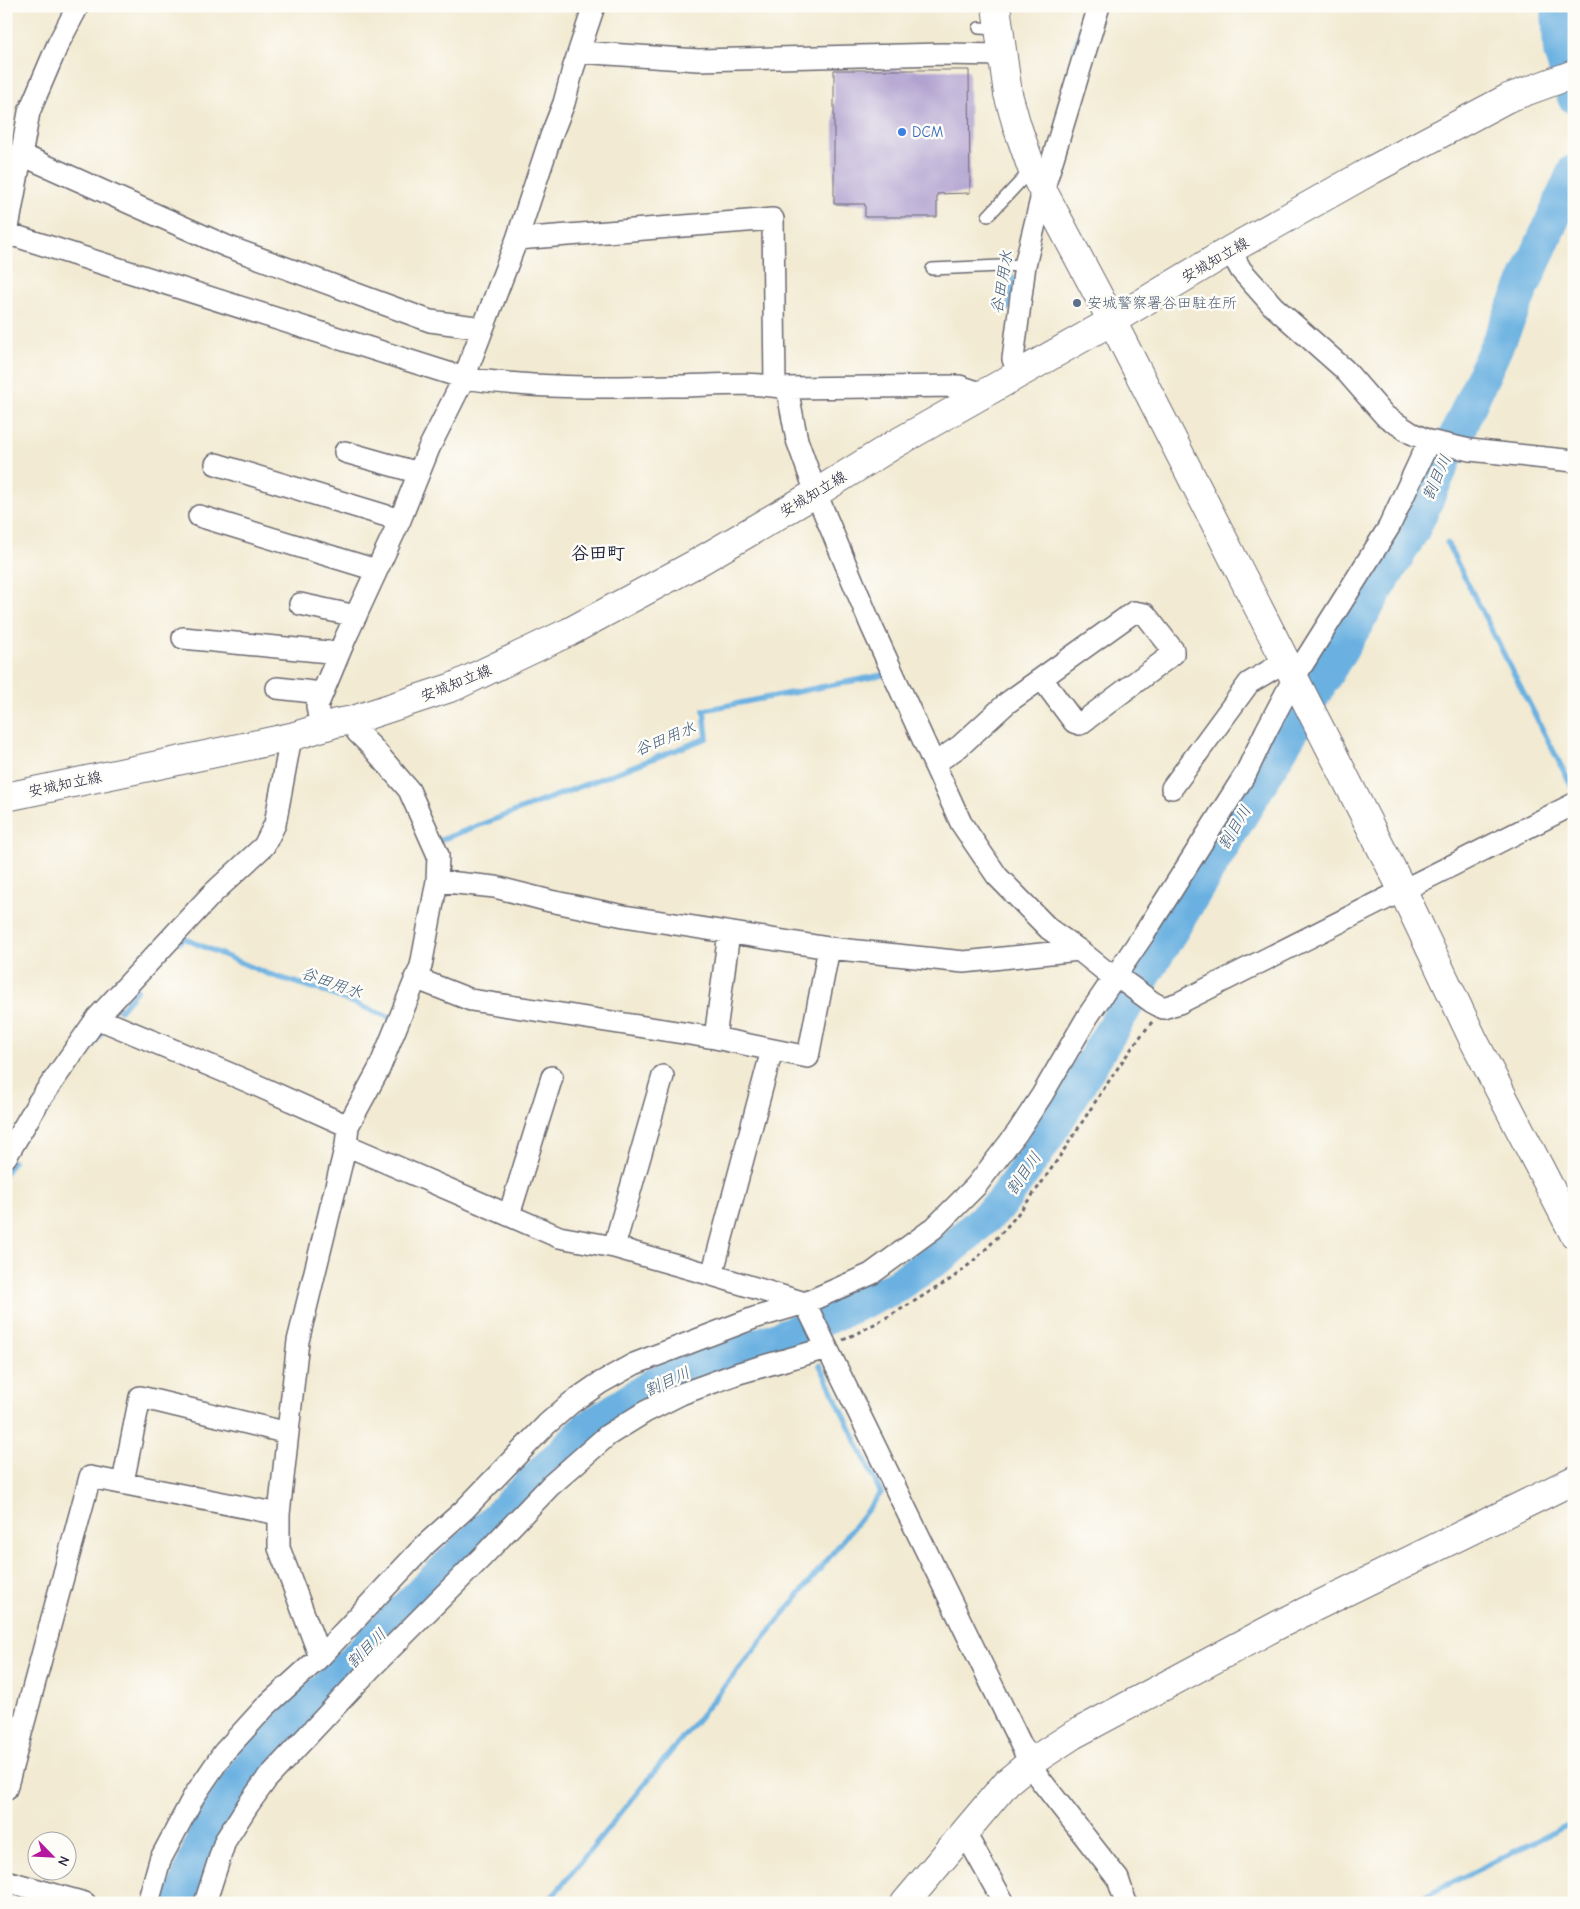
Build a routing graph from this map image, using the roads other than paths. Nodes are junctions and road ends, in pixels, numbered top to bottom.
1 (78, 6) edge
2 (594, 6) edge
3 (1099, 6) edge
4 (994, 30) edge
5 (580, 52) junction
6 (1563, 78) edge
7 (22, 155) junction
8 (1037, 180) junction
9 (988, 216) dead end
10 (7, 235) edge
11 (517, 239) junction
12 (1230, 250) junction
13 (1018, 265) junction
14 (932, 269) dead end
15 (1112, 321) junction
16 (482, 328) junction
17 (1019, 373) junction
18 (464, 378) junction
19 (781, 387) junction
20 (983, 394) junction
21 (1429, 441) junction
22 (345, 452) dead end
23 (1574, 461) edge
24 (216, 464) dead end
25 (419, 474) junction
26 (816, 493) junction
27 (199, 516) dead end
28 (400, 520) junction
29 (376, 570) junction
30 (300, 604) dead end
31 (356, 616) junction
32 (183, 638) dead end
33 (339, 653) junction
34 (1290, 670) junction
35 (1042, 679) junction
36 (277, 688) dead end
37 (322, 693) junction
38 (353, 720) junction
39 (321, 728) junction
40 (291, 737) junction
41 (934, 764) junction
42 (1172, 788) dead end
43 (6, 797) edge
44 (1574, 804) edge
45 (437, 881) junction
46 (1402, 889) junction
47 (729, 933) junction
48 (828, 948) junction
49 (1079, 950) junction
50 (415, 978) junction
51 (1118, 979) junction
52 (98, 1018) junction
53 (715, 1038) junction
54 (772, 1050) junction
55 (663, 1076) dead end
56 (552, 1077) dead end
57 (347, 1136) junction
58 (6, 1157) edge
59 (509, 1215) junction
60 (1574, 1234) edge
61 (614, 1247) junction
62 (712, 1275) junction
63 (805, 1303) junction
64 (828, 1348) junction
65 (288, 1433) junction
66 (1574, 1480) edge
67 (123, 1482) junction
68 (279, 1514) junction
69 (320, 1657) junction
70 (1030, 1763) junction
71 (6, 1789) edge
72 (966, 1833) junction
73 (6, 1881) edge
74 (85, 1903) edge
75 (148, 1903) edge
76 (205, 1903) edge
77 (905, 1903) edge
78 (1004, 1903) edge
79 (1126, 1903) edge

1 - 7 street
2 - 5 street
3 - 8 street
4 - 5 street
4 - 8 street
5 - 11 street
6 - 12 street, 安城知立線
7 - 10 street
7 - 16 street
8 - 9 lane
8 - 13 street
8 - 15 street
10 - 18 street
11 - 16 street
11 - 19 street
12 - 15 street, 安城知立線
12 - 21 street
13 - 14 lane
13 - 17 street
15 - 17 street, 安城知立線
15 - 34 street
16 - 18 street
17 - 20 street, 安城知立線
18 - 19 street
18 - 25 street
19 - 20 street
19 - 26 street
20 - 26 street, 安城知立線
21 - 23 street
21 - 34 street
22 - 25 street
24 - 28 street
25 - 28 street
26 - 38 street, 安城知立線
26 - 41 street
27 - 29 street
28 - 29 street
29 - 31 street
30 - 31 street
31 - 33 street
32 - 33 street
33 - 37 street
34 - 42 street
34 - 46 street
34 - 51 street
35 - 35 street
35 - 41 street
36 - 37 street
37 - 39 street
38 - 39 street, 安城知立線
38 - 45 street
39 - 40 street, 安城知立線
40 - 43 street, 安城知立線
40 - 52 street
41 - 49 street
44 - 46 street
45 - 47 street
45 - 50 street
46 - 51 street
46 - 60 street
47 - 48 street
47 - 53 street
48 - 49 street
48 - 54 street
49 - 51 street
50 - 53 street
50 - 57 street
51 - 63 street
52 - 57 street
52 - 58 street
53 - 54 street
54 - 62 street
55 - 61 street
56 - 59 street
57 - 59 street
57 - 65 street
59 - 61 street
61 - 62 street
62 - 63 street
63 - 64 street
63 - 69 street
64 - 70 street
64 - 76 street
65 - 67 street
65 - 68 street
66 - 70 street
67 - 68 street
67 - 71 street
68 - 69 street
69 - 75 street
70 - 72 street
70 - 79 street
72 - 77 street
72 - 78 street
73 - 74 street

